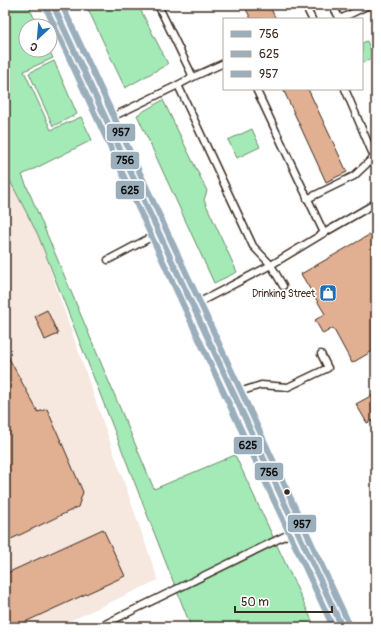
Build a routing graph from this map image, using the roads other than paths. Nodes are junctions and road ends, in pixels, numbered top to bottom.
1 (53, 5) edge
2 (158, 5) edge
3 (305, 5) edge
4 (332, 5) edge
5 (369, 5) edge
6 (312, 18) edge
7 (339, 18) edge
8 (342, 18) edge
9 (223, 63) edge
10 (193, 77) junction
11 (178, 85) junction
12 (256, 90) edge
13 (345, 90) edge
14 (106, 120) junction
15 (307, 199) junction
16 (376, 203) edge
17 (324, 233) junction
18 (159, 234) junction
19 (108, 260) dead end
20 (271, 266) junction
21 (283, 286) dead end
22 (193, 306) junction
23 (320, 354) dead end
24 (232, 394) junction
25 (297, 531) junction
26 (99, 627) edge
27 (342, 627) edge

1 - 14 street
2 - 10 lane
3 - 6 lane
4 - 7 lane
5 - 8 lane
9 - 10 lane
10 - 11 lane
11 - 14 lane
11 - 20 lane
12 - 15 lane
13 - 15 lane
14 - 18 street
15 - 17 lane
16 - 17 lane
17 - 20 lane
18 - 19 lane
18 - 22 street
20 - 21 lane
20 - 22 lane
22 - 24 street
23 - 24 lane
24 - 25 street
25 - 26 lane
25 - 27 street

